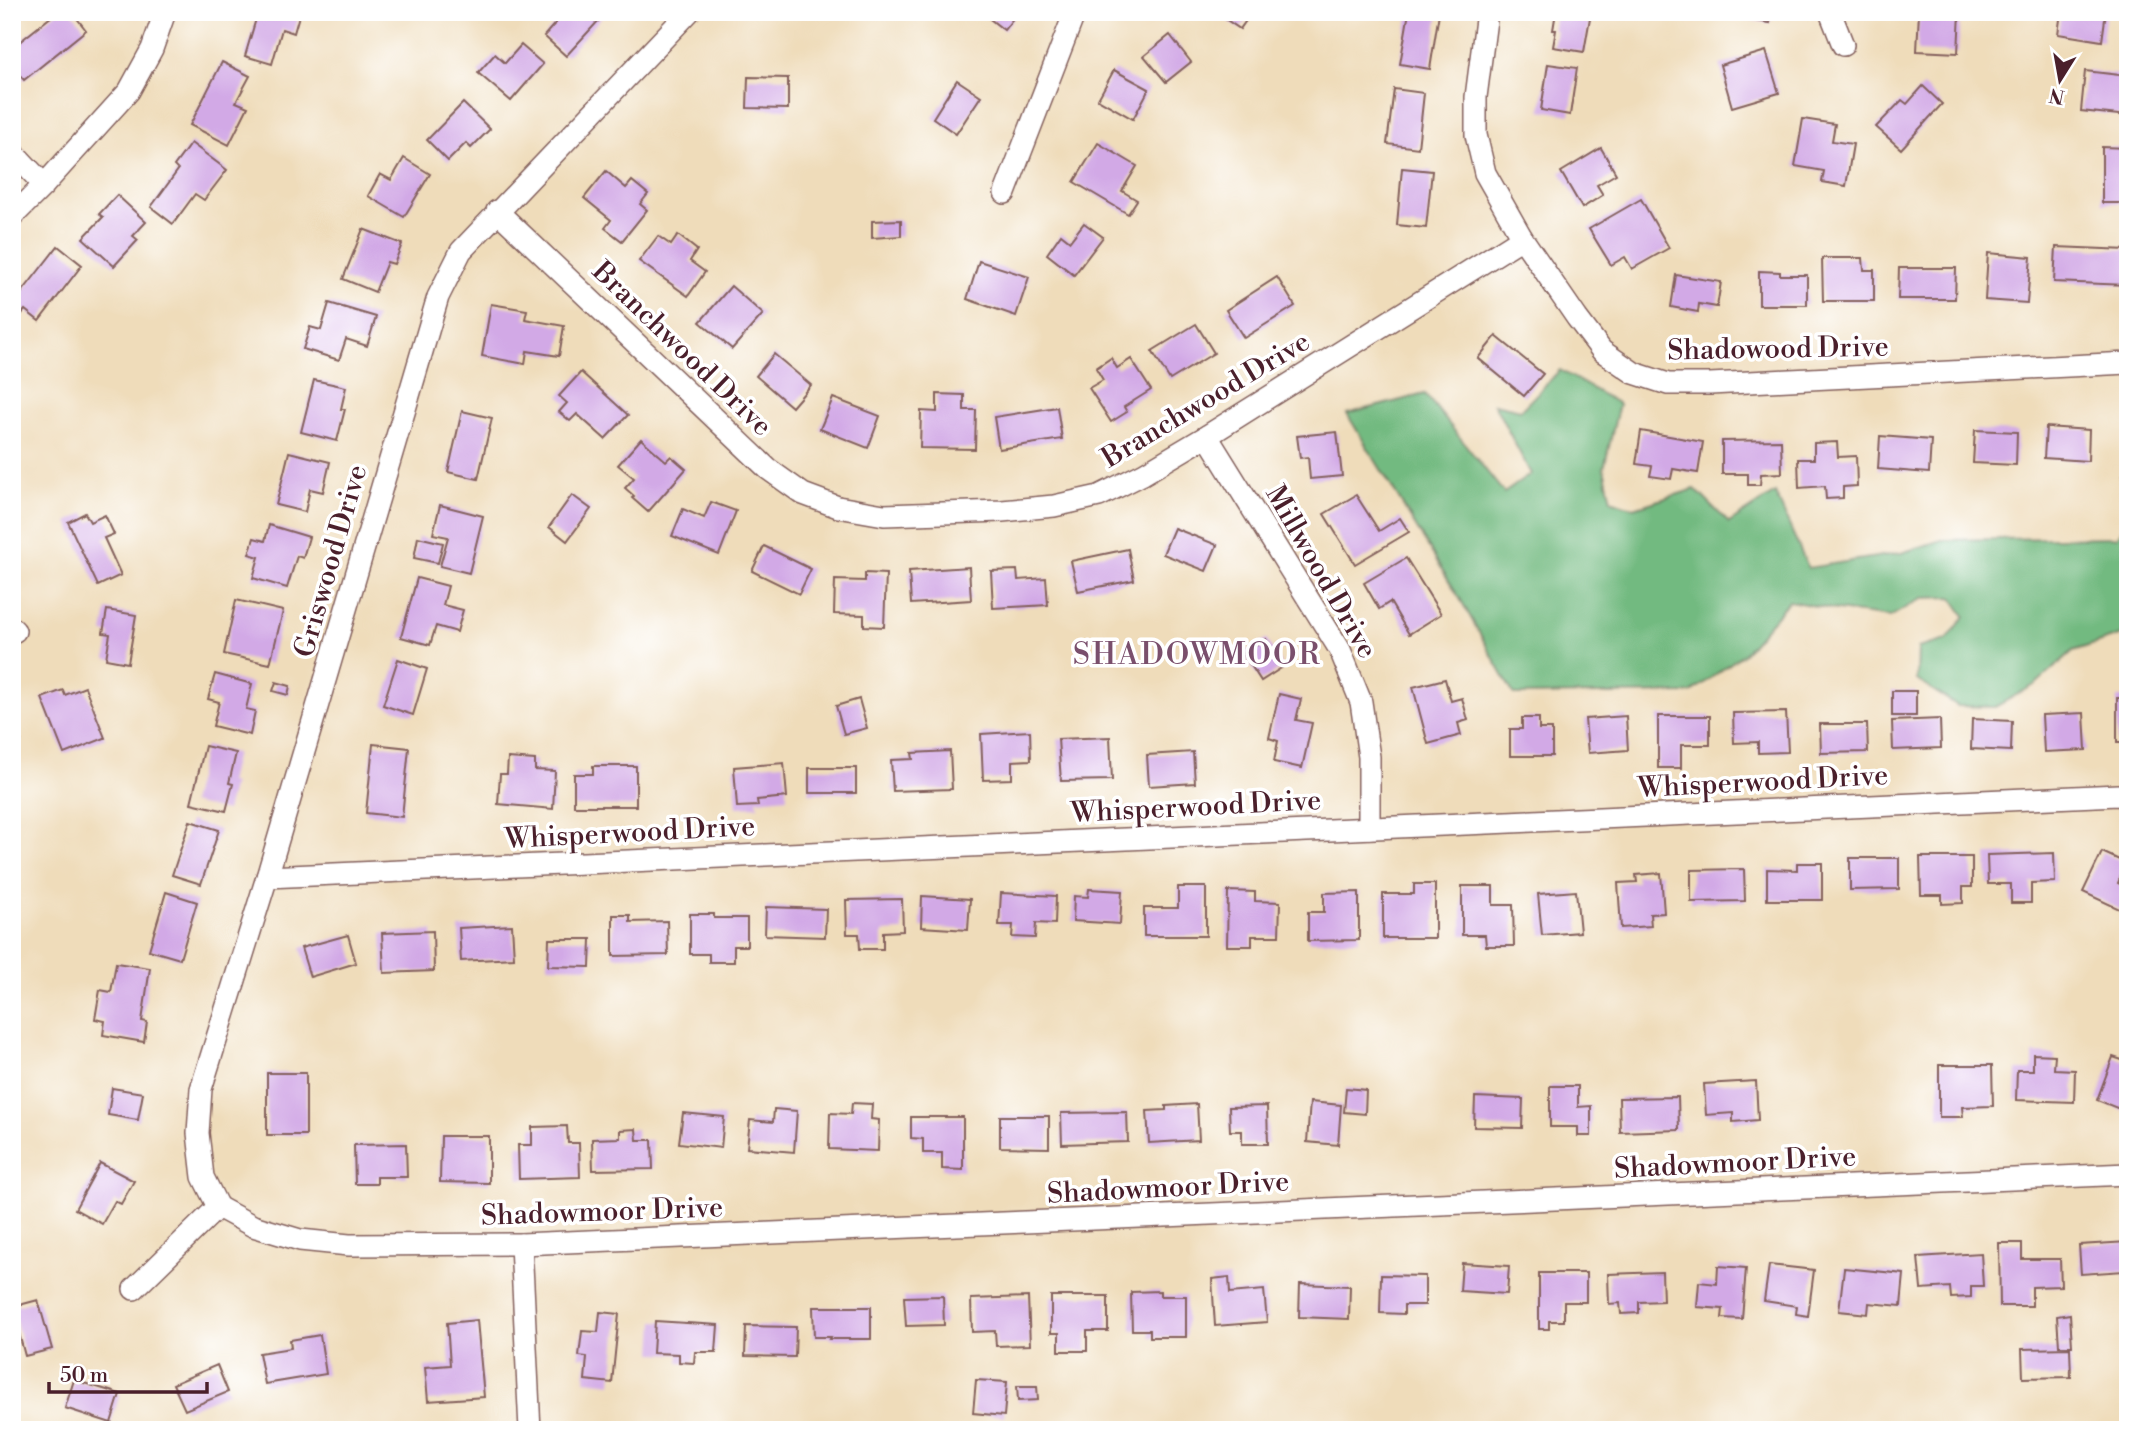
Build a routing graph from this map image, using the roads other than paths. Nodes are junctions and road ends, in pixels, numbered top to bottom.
1 (165, 12) edge
2 (689, 12) edge
3 (1075, 12) edge
4 (1487, 12) edge
5 (1830, 12) edge
6 (1843, 46) dead end
7 (12, 151) edge
8 (44, 185) junction
9 (1004, 193) dead end
10 (496, 212) junction
11 (12, 217) edge
12 (1522, 238) junction
13 (2128, 363) edge
14 (1207, 436) junction
15 (2128, 797) edge
16 (1369, 828) junction
17 (267, 877) junction
18 (2128, 1174) edge
19 (218, 1207) junction
20 (521, 1244) junction
21 (134, 1289) dead end
22 (530, 1430) edge

1 - 8 street
2 - 10 street, Griswood Drive
3 - 9 street
4 - 12 street, Shadowood Drive
5 - 6 street
7 - 8 street
8 - 11 street
10 - 14 street, Branchwood Drive
10 - 17 street, Griswood Drive
12 - 13 street, Shadowood Drive
12 - 14 street, Branchwood Drive
14 - 16 street, Millwood Drive
15 - 16 street, Whisperwood Drive
16 - 17 street, Whisperwood Drive
17 - 19 street, Griswood Drive
18 - 20 street, Shadowmoor Drive
19 - 20 street, Shadowmoor Drive
19 - 21 street
20 - 22 street

